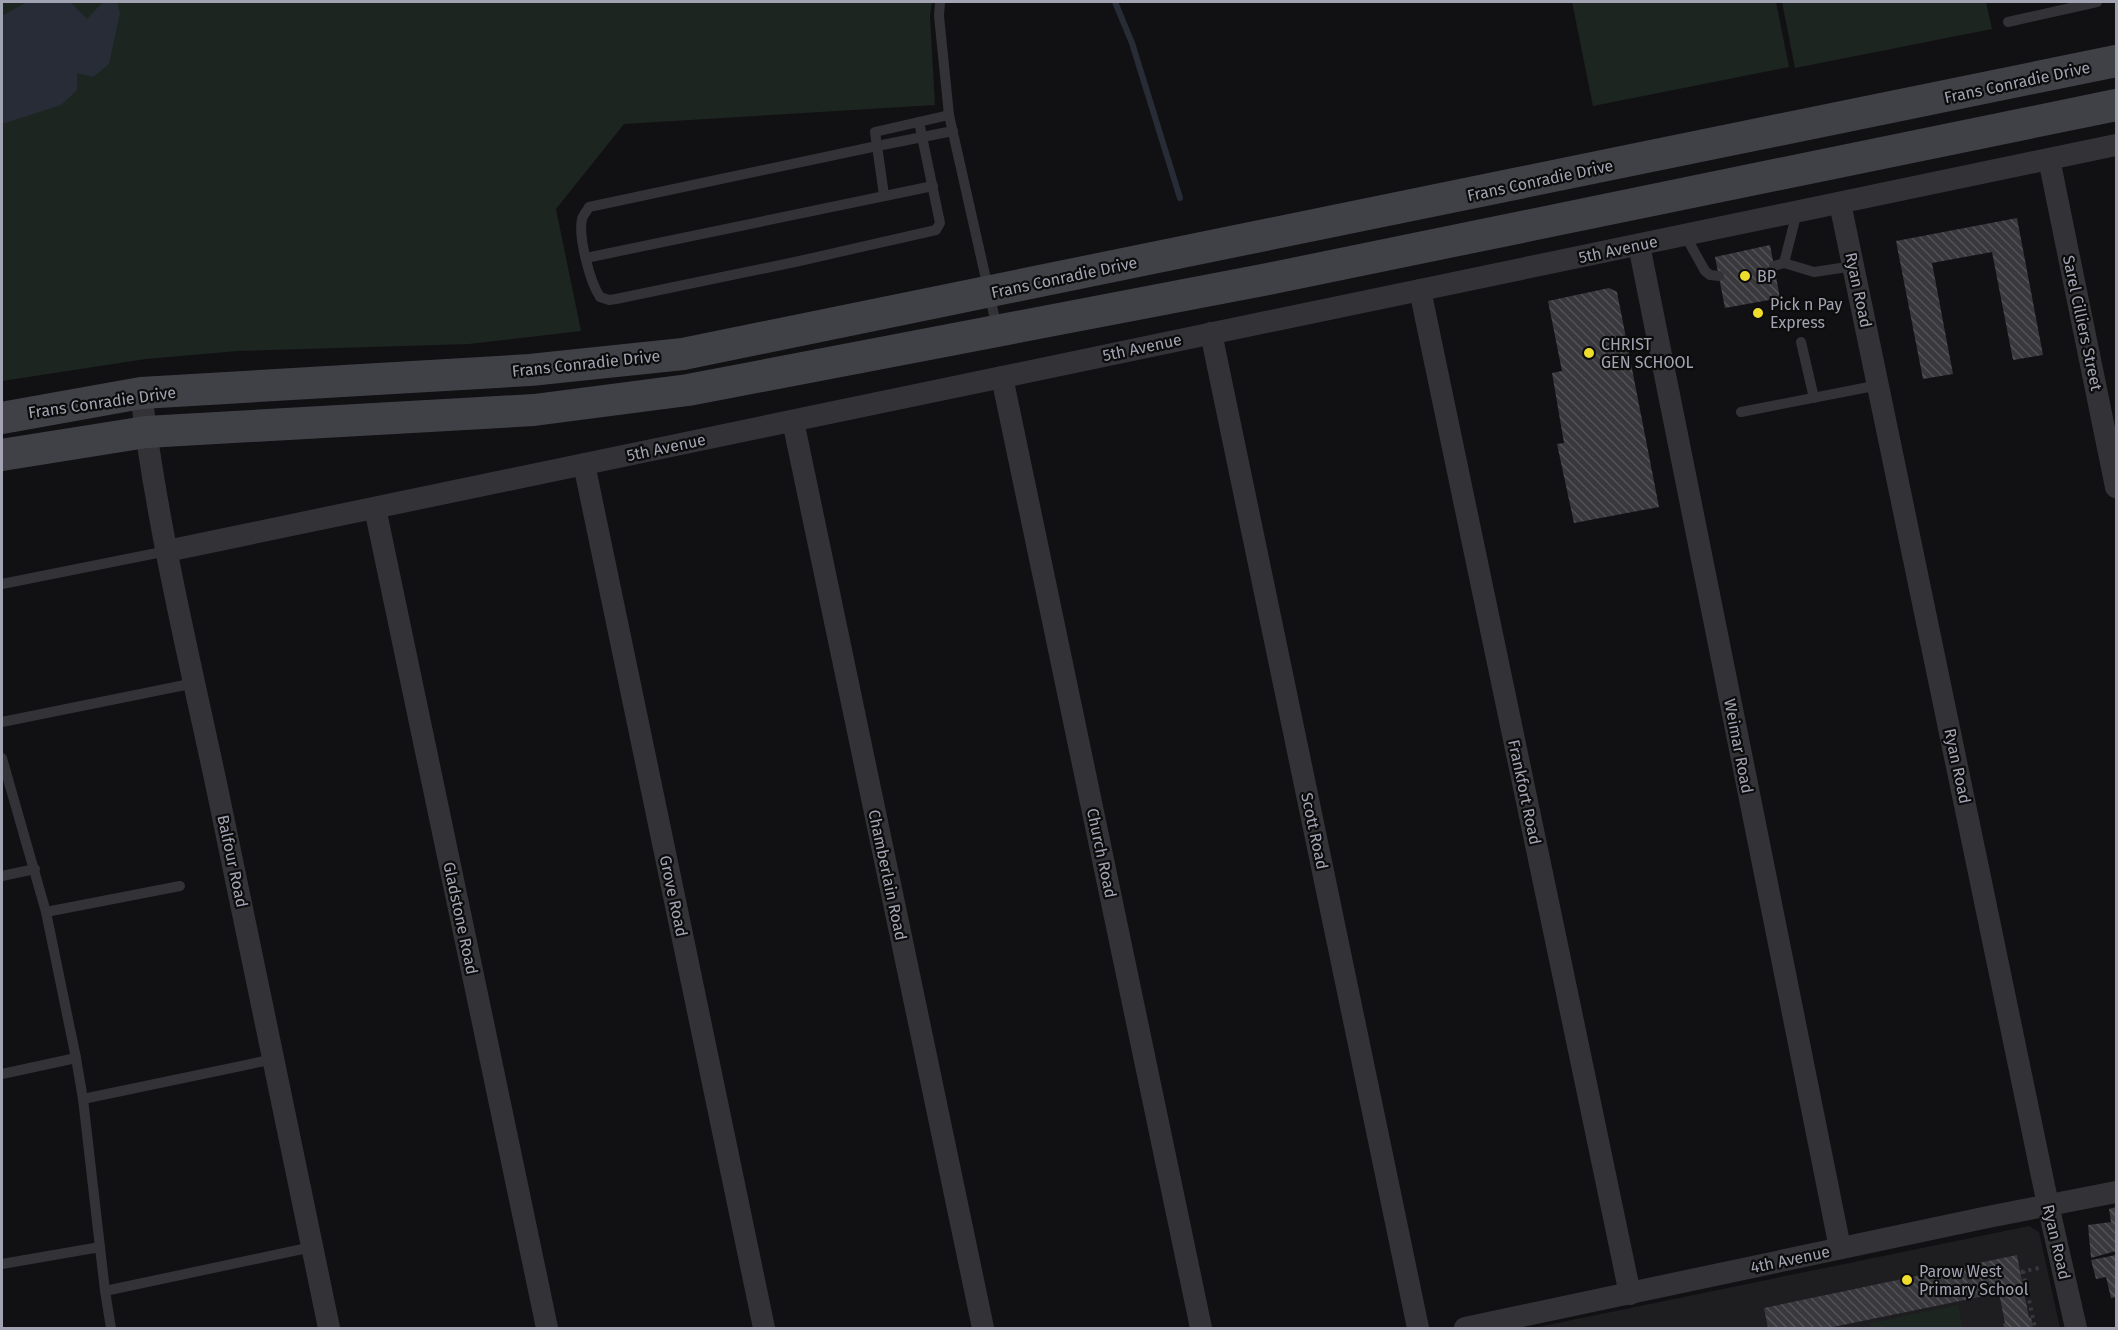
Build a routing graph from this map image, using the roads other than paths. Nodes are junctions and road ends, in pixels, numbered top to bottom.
1 (940, 2) edge
2 (2097, 2) edge
3 (2008, 22) dead end
4 (2116, 61) edge
5 (2116, 105) edge
6 (949, 115) junction
7 (920, 122) junction
8 (952, 131) junction
9 (924, 137) junction
10 (2116, 145) edge
11 (877, 146) junction
12 (2049, 159) junction
13 (933, 186) junction
14 (884, 195) junction
15 (1840, 203) junction
16 (1798, 212) junction
17 (1684, 235) junction
18 (1639, 244) junction
19 (586, 258) junction
20 (1855, 266) junction
21 (1719, 276) dead end
22 (1420, 290) junction
23 (990, 292) junction
24 (998, 330) junction
25 (1211, 333) junction
26 (1801, 342) dead end
27 (1002, 377) junction
28 (1880, 385) junction
29 (141, 393) junction
30 (1814, 398) junction
31 (1741, 412) dead end
32 (2, 418) edge
33 (793, 421) junction
34 (146, 432) junction
35 (2, 455) edge
36 (584, 464) junction
37 (2116, 486) edge
38 (375, 508) junction
39 (167, 551) junction
40 (2, 584) edge
41 (195, 683) junction
42 (2, 722) edge
43 (2, 758) edge
44 (35, 869) junction
45 (2, 876) edge
46 (180, 886) dead end
47 (46, 912) junction
48 (76, 1058) junction
49 (274, 1058) junction
50 (2, 1074) edge
51 (83, 1099) junction
52 (2116, 1192) edge
53 (2049, 1205) junction
54 (100, 1247) junction
55 (312, 1247) junction
56 (1840, 1248) junction
57 (2, 1264) edge
58 (105, 1291) junction
59 (1630, 1294) junction
60 (111, 1329) edge
61 (329, 1329) edge
62 (547, 1329) edge
63 (764, 1329) edge
64 (983, 1329) edge
65 (1201, 1329) edge
66 (1418, 1329) edge
67 (1465, 1329) edge
68 (2076, 1329) edge

1 - 6 lane
2 - 3 lane
4 - 23 main road, Frans Conradie Drive
5 - 24 main road
6 - 7 lane
6 - 8 lane
7 - 9 lane
7 - 11 lane
8 - 9 lane
8 - 23 lane
9 - 11 lane
9 - 13 lane
10 - 12 street, 5th Avenue
11 - 14 lane
11 - 19 lane
12 - 15 street, 5th Avenue
12 - 37 street, Sarel Cilliers Street
13 - 14 lane
13 - 19 lane
14 - 19 lane
15 - 16 street, 5th Avenue
15 - 20 street, Ryan Road
16 - 17 street, 5th Avenue
16 - 20 lane
17 - 18 street, 5th Avenue
17 - 21 lane
18 - 22 street, 5th Avenue
18 - 56 street, Weimar Road
20 - 28 street, Ryan Road
22 - 25 street, 5th Avenue
22 - 59 street, Frankfort Road
23 - 24 lane
23 - 29 main road, Frans Conradie Drive
24 - 34 main road
25 - 27 street, 5th Avenue
25 - 66 street, Scott Road
26 - 30 lane
27 - 33 street, 5th Avenue
27 - 65 street, Church Road
28 - 30 lane
28 - 53 street, Ryan Road
29 - 32 main road, Frans Conradie Drive
29 - 34 street, Balfour Road
30 - 31 lane
33 - 36 street, 5th Avenue
33 - 64 street, Chamberlain Road
34 - 35 main road
34 - 39 street, Balfour Road
36 - 38 street, 5th Avenue
36 - 63 street, Grove Road
38 - 39 street, 5th Avenue
38 - 62 street, Gladstone Road
39 - 40 lane
39 - 41 street, Balfour Road
41 - 42 lane
41 - 49 street, Balfour Road
43 - 44 lane
44 - 45 lane
44 - 47 lane
46 - 47 lane
47 - 48 lane
48 - 50 lane
48 - 51 lane
49 - 51 lane
49 - 55 street, Balfour Road
51 - 54 lane
52 - 53 street, 4th Avenue
53 - 56 street, 4th Avenue
53 - 68 street, Ryan Road
54 - 57 lane
54 - 58 lane
55 - 58 lane
55 - 61 street, Balfour Road
56 - 59 street, 4th Avenue
58 - 60 lane
59 - 67 street, 4th Avenue

